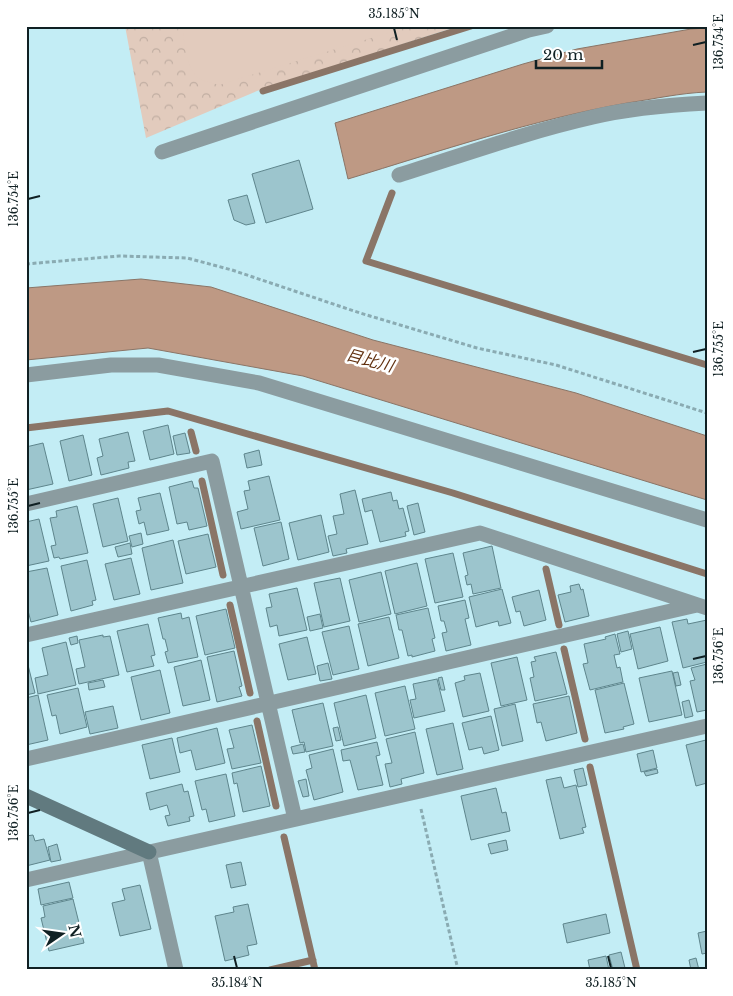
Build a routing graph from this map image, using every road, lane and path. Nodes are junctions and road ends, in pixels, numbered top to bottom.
1 (547, 26) edge
2 (707, 103) edge
3 (162, 152) dead end
4 (399, 175) dead end
5 (26, 264) edge
6 (26, 375) edge
7 (707, 413) edge
8 (26, 504) edge
9 (707, 520) edge
10 (241, 587) junction
11 (702, 606) edge
12 (26, 635) edge
13 (268, 704) junction
14 (707, 726) edge
15 (26, 759) edge
16 (417, 792) junction
17 (26, 796) edge
18 (295, 819) junction
19 (149, 852) junction
20 (26, 880) edge
21 (176, 970) edge
22 (458, 970) edge

1 - 3 street
2 - 4 street
5 - 7 path
6 - 9 street
8 - 10 street
10 - 11 street
10 - 12 street
10 - 13 street
11 - 13 street
13 - 15 street
13 - 18 street
14 - 16 street
16 - 18 street
16 - 22 path
17 - 19 street
18 - 19 street
19 - 20 street
19 - 21 street

